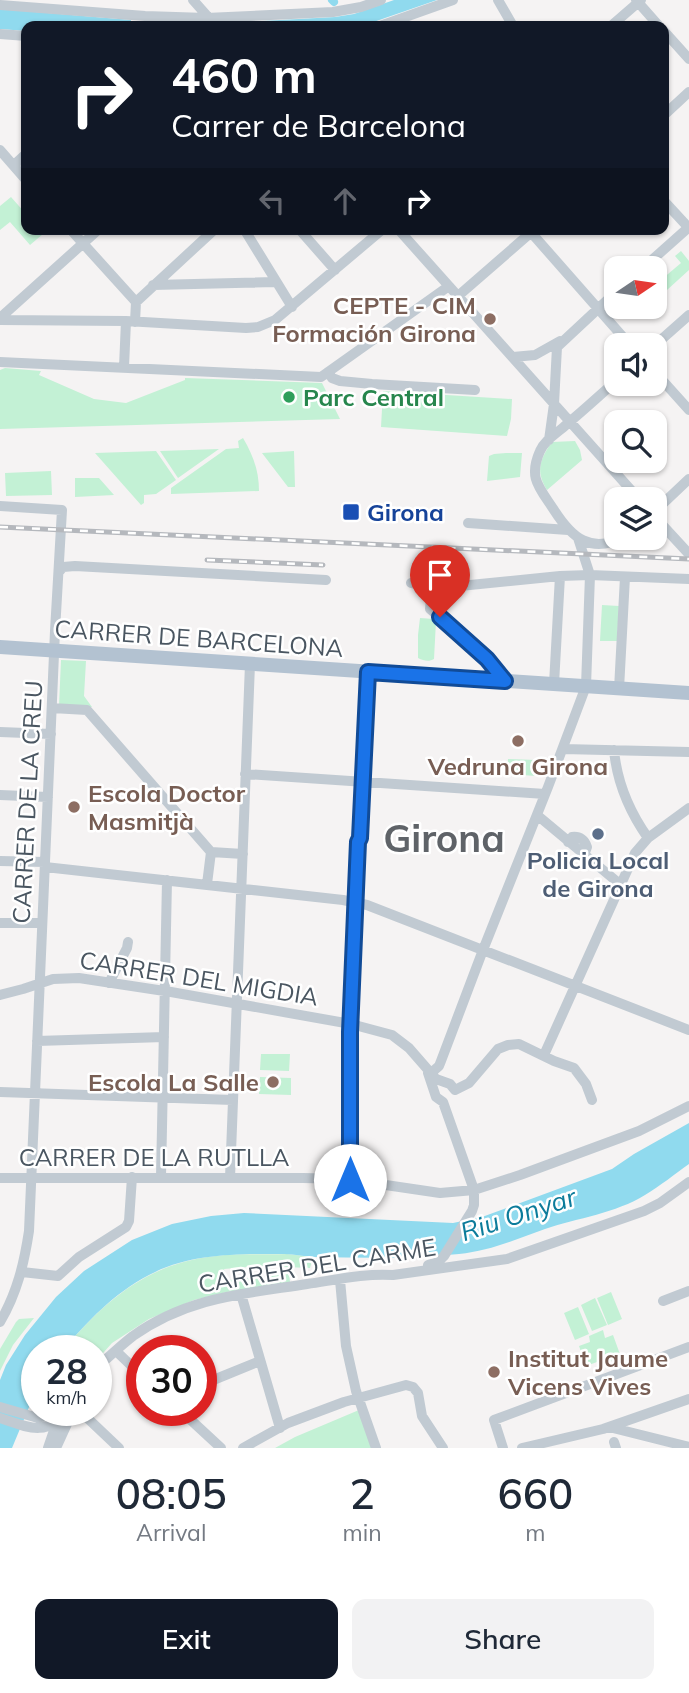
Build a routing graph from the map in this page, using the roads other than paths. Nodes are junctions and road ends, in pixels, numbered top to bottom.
1 (70, 0) edge
2 (193, 0) edge
3 (381, 0) edge
4 (453, 0) edge
5 (499, 0) edge
6 (638, 1) edge
7 (0, 5) edge
8 (60, 9) junction
9 (206, 21) edge
10 (237, 21) edge
11 (394, 21) edge
12 (510, 21) edge
13 (616, 21) edge
14 (655, 21) edge
15 (0, 34) edge
16 (21, 36) edge
17 (669, 37) edge
18 (689, 59) edge
19 (689, 92) edge
20 (669, 110) edge
21 (0, 150) edge
22 (21, 158) edge
23 (13, 165) junction
24 (21, 174) edge
25 (669, 206) edge
26 (689, 228) edge
27 (75, 235) edge
28 (93, 235) edge
29 (208, 235) edge
30 (248, 235) edge
31 (304, 235) edge
32 (376, 235) edge
33 (403, 235) edge
34 (527, 235) edge
35 (534, 235) edge
36 (83, 244) junction
37 (657, 256) edge
38 (335, 270) junction
39 (276, 282) junction
40 (153, 285) junction
41 (449, 286) junction
42 (458, 296) junction
43 (136, 302) junction
44 (604, 303) edge
45 (292, 307) junction
46 (598, 308) junction
47 (689, 315) edge
48 (0, 319) edge
49 (130, 321) junction
50 (620, 333) edge
51 (667, 334) edge
52 (563, 340) junction
53 (513, 357) junction
54 (0, 362) edge
55 (124, 367) junction
56 (328, 372) junction
57 (667, 385) edge
58 (475, 390) dead end
59 (604, 391) edge
60 (554, 404) junction
61 (689, 410) edge
62 (570, 422) junction
63 (549, 440) junction
64 (687, 484) edge
65 (628, 487) edge
66 (667, 502) edge
67 (0, 506) edge
68 (468, 523) dead end
69 (667, 529) edge
70 (568, 530) junction
71 (578, 538) junction
72 (604, 543) edge
73 (688, 552) edge
74 (59, 572) junction
75 (590, 575) junction
76 (560, 576) junction
77 (625, 577) junction
78 (689, 579) edge
79 (326, 580) dead end
80 (411, 583) dead end
81 (432, 588) junction
82 (0, 647) edge
83 (55, 651) junction
84 (250, 664) junction
85 (368, 672) junction
86 (505, 681) junction
87 (619, 683) junction
88 (554, 684) junction
89 (586, 686) junction
90 (689, 694) edge
91 (52, 708) junction
92 (0, 732) edge
93 (51, 734) junction
94 (563, 749) junction
95 (614, 750) junction
96 (689, 752) edge
97 (245, 774) junction
98 (362, 782) junction
99 (545, 794) junction
100 (0, 795) edge
101 (48, 797) junction
102 (689, 808) edge
103 (537, 815) junction
104 (648, 838) junction
105 (211, 852) junction
106 (243, 854) junction
107 (0, 861) edge
108 (45, 864) junction
109 (167, 880) junction
110 (207, 884) junction
111 (621, 885) junction
112 (242, 888) junction
113 (356, 902) junction
114 (0, 923) edge
115 (43, 923) junction
116 (126, 948) dead end
117 (483, 950) junction
118 (109, 983) junction
119 (40, 984) junction
120 (576, 986) junction
121 (164, 992) junction
122 (0, 995) edge
123 (237, 1004) junction
124 (351, 1024) junction
125 (689, 1030) edge
126 (158, 1037) junction
127 (43, 1041) junction
128 (544, 1055) junction
129 (428, 1070) junction
130 (446, 1082) junction
131 (455, 1090) junction
132 (0, 1092) edge
133 (35, 1093) junction
134 (162, 1098) junction
135 (440, 1099) junction
136 (233, 1100) junction
137 (592, 1100) dead end
138 (689, 1106) edge
139 (31, 1177) junction
140 (132, 1177) junction
141 (161, 1177) junction
142 (0, 1178) edge
143 (230, 1178) junction
144 (350, 1180) junction
145 (689, 1182) edge
146 (474, 1190) junction
147 (22, 1272) junction
148 (382, 1274) junction
149 (340, 1280) junction
150 (689, 1291) edge
151 (241, 1294) junction
152 (663, 1301) dead end
153 (0, 1322) edge
154 (689, 1347) edge
155 (116, 1351) junction
156 (112, 1356) edge
157 (126, 1361) edge
158 (260, 1361) junction
159 (217, 1378) edge
160 (358, 1397) junction
161 (689, 1399) edge
162 (0, 1407) edge
163 (0, 1418) edge
164 (96, 1426) edge
165 (197, 1426) edge
166 (609, 1427) junction
167 (280, 1428) junction
168 (46, 1438) edge
169 (689, 1447) edge
170 (119, 1448) edge
171 (221, 1448) edge
172 (243, 1448) edge
173 (376, 1448) edge
174 (443, 1448) edge
175 (503, 1448) edge
176 (522, 1448) edge

1 - 8 street
2 - 9 street
3 - 10 street
4 - 11 street
5 - 12 street
6 - 13 street
6 - 14 street
7 - 8 street
8 - 9 street
15 - 16 street
17 - 18 street
19 - 20 street
21 - 23 street
22 - 23 street
23 - 24 street
25 - 26 street
26 - 37 street
27 - 36 street
28 - 36 street
29 - 40 street
30 - 39 street
31 - 38 street
32 - 38 street
33 - 41 street
34 - 42 street
35 - 46 street
36 - 43 street
36 - 48 street
38 - 45 street
39 - 40 street
39 - 45 street
40 - 43 street
41 - 42 street
41 - 56 street
42 - 53 street
43 - 49 street
44 - 46 street
45 - 49 street
46 - 50 street
46 - 52 street
47 - 51 street
48 - 49 street
49 - 55 street
52 - 53 street
52 - 60 street
53 - 60 street
54 - 55 street
55 - 56 street
56 - 58 street
57 - 61 street
59 - 62 street
60 - 62 street
60 - 63 street
62 - 63 street
62 - 65 street
63 - 70 street
64 - 66 street
67 - 74 street, CARRER DE LA CREU
68 - 70 street
69 - 73 street
70 - 71 street
71 - 72 street
71 - 75 street
74 - 79 street
74 - 83 street, CARRER DE LA CREU
75 - 76 street
75 - 77 street
75 - 89 street
76 - 81 street
76 - 88 street
77 - 78 street
77 - 87 street
80 - 81 street
81 - 86 street
82 - 83 main road, CARRER DE BARCELONA
83 - 84 main road, CARRER DE BARCELONA
83 - 91 street, CARRER DE LA CREU
84 - 85 main road, CARRER DE BARCELONA
84 - 97 street
85 - 86 main road, CARRER DE BARCELONA
85 - 98 street
86 - 88 main road, CARRER DE BARCELONA
87 - 89 main road, CARRER DE BARCELONA
87 - 90 main road, CARRER DE BARCELONA
88 - 89 main road, CARRER DE BARCELONA
89 - 94 street
91 - 93 street, CARRER DE LA CREU
91 - 105 street
92 - 93 street
93 - 101 street, CARRER DE LA CREU
94 - 95 street
94 - 99 street
95 - 96 street
95 - 104 street
97 - 98 street
97 - 106 street
98 - 99 street
98 - 113 street
99 - 103 street
100 - 101 street
101 - 108 street, CARRER DE LA CREU
102 - 104 street
103 - 111 street
103 - 117 street
104 - 111 street
105 - 106 street
105 - 110 street
106 - 112 street
107 - 108 street
108 - 109 street
108 - 115 street, CARRER DE LA CREU
109 - 110 street
109 - 121 street
110 - 112 street
111 - 120 street
112 - 113 street
112 - 123 street
113 - 117 street
113 - 124 street
114 - 115 street
115 - 119 street, CARRER DE LA CREU
116 - 118 street
117 - 120 street
117 - 129 street
118 - 119 street, CARRER DEL MIGDIA
118 - 121 street, CARRER DEL MIGDIA
119 - 122 street, CARRER DEL MIGDIA
119 - 127 street, CARRER DE LA CREU
120 - 125 street
120 - 128 street
121 - 123 street, CARRER DEL MIGDIA
121 - 126 street
123 - 124 street, CARRER DEL MIGDIA
123 - 136 street
124 - 129 street, CARRER DEL MIGDIA
124 - 144 street
126 - 127 street
126 - 134 street
127 - 133 street, CARRER DE LA CREU
128 - 131 street
128 - 137 street
129 - 130 street
129 - 135 street
130 - 131 street
130 - 135 street
131 - 135 street
132 - 133 street
133 - 134 street
133 - 139 street, CARRER DE LA CREU
134 - 136 street
134 - 141 street
135 - 146 street
136 - 143 street
138 - 146 street, CARRER DE LA RUTLLA
139 - 140 street, CARRER DE LA RUTLLA
139 - 142 street, CARRER DE LA RUTLLA
139 - 147 street, CARRER DE LA CREU
140 - 141 street, CARRER DE LA RUTLLA
140 - 147 street
141 - 143 street, CARRER DE LA RUTLLA
143 - 144 street, CARRER DE LA RUTLLA
144 - 146 street, CARRER DE LA RUTLLA
145 - 148 street, CARRER DEL CARME
146 - 148 street
147 - 153 street, CARRER DE LA CREU
148 - 149 street, CARRER DEL CARME
149 - 151 street, CARRER DEL CARME
149 - 160 street
150 - 152 street
151 - 155 street, CARRER DEL CARME
151 - 158 street
154 - 175 street
155 - 156 street, CARRER DEL CARME
155 - 157 street
158 - 159 street
158 - 167 street
160 - 167 street
160 - 173 street
160 - 174 street
161 - 166 street
162 - 168 street
163 - 168 street
164 - 170 street
165 - 171 street
166 - 169 street
166 - 176 street
167 - 172 street

